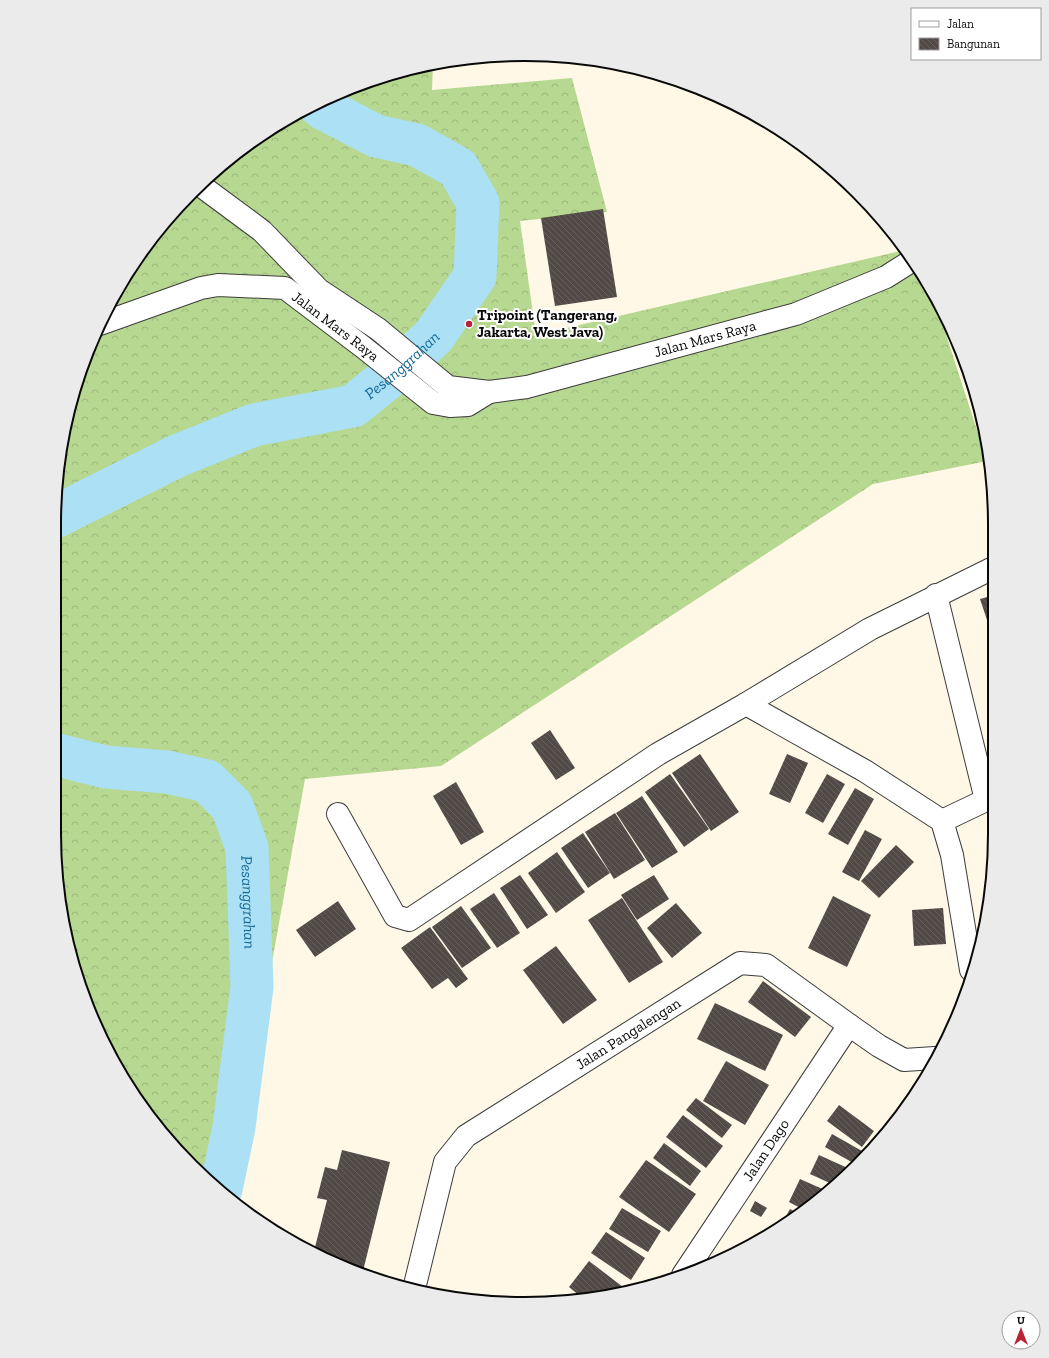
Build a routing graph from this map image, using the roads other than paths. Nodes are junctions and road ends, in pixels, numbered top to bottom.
1 (205, 189) edge
2 (907, 263) edge
3 (108, 321) edge
4 (489, 392) junction
5 (988, 570) edge
6 (936, 595) junction
7 (746, 704) junction
8 (988, 796) edge
9 (988, 800) edge
10 (338, 814) dead end
11 (942, 821) junction
12 (970, 961) edge
13 (849, 1025) junction
14 (930, 1058) edge
15 (689, 1267) edge
16 (416, 1284) edge

1 - 4 street, Jalan Mars Raya
2 - 4 street, Jalan Mars Raya
3 - 4 street, Jalan Mars Raya
5 - 6 street
6 - 7 street
6 - 8 street
7 - 10 street
7 - 11 street
9 - 11 street
11 - 12 street
13 - 14 street, Jalan Pangalengan
13 - 15 street, Jalan Dago
13 - 16 street, Jalan Pangalengan

